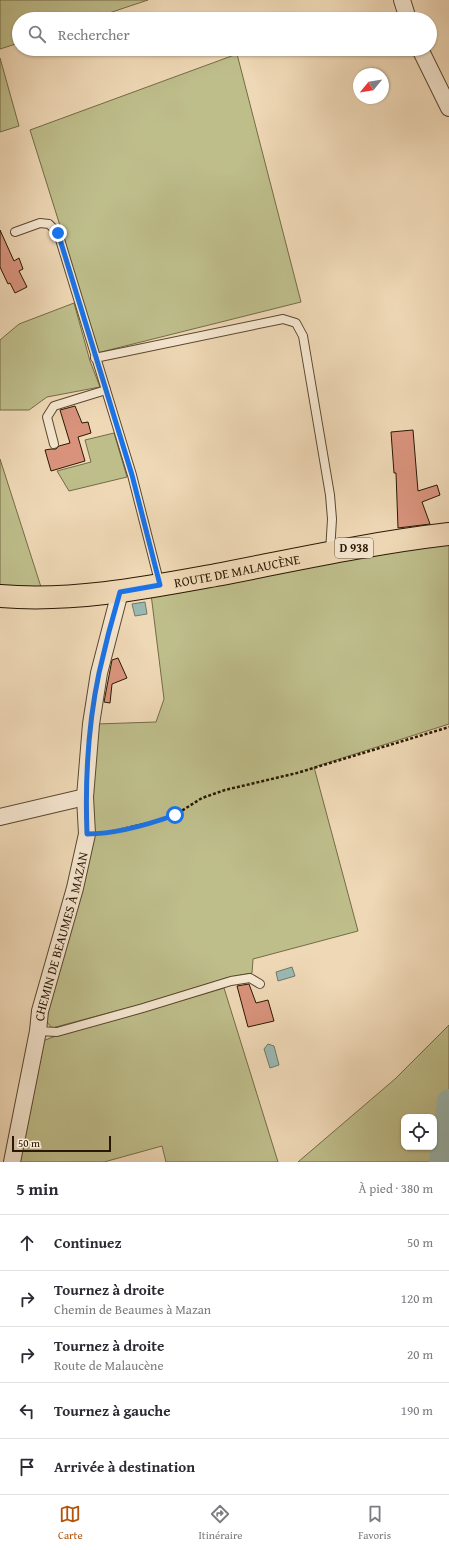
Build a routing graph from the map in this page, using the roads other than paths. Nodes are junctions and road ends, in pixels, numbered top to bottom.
1 (402, 0) edge
2 (406, 12) edge
3 (423, 56) edge
4 (449, 108) edge
5 (15, 232) dead end
6 (95, 358) junction
7 (106, 390) junction
8 (54, 444) dead end
9 (449, 534) edge
10 (330, 553) junction
11 (160, 585) junction
12 (120, 592) junction
13 (0, 596) edge
14 (85, 797) junction
15 (0, 817) edge
16 (260, 984) dead end
17 (38, 1030) junction
18 (12, 1162) edge

1 - 2 street
3 - 4 street
5 - 6 lane
6 - 7 lane
6 - 10 lane
7 - 8 lane
7 - 11 lane
9 - 10 main road, ROUTE DE MALAUCÈNE / D 938
10 - 11 main road, ROUTE DE MALAUCÈNE / D 938
11 - 12 main road, ROUTE DE MALAUCÈNE / D 938
12 - 13 main road, ROUTE DE MALAUCÈNE / D 938
12 - 14 street, CHEMIN DE BEAUMES À MAZAN
14 - 15 street
14 - 17 street, CHEMIN DE BEAUMES À MAZAN
16 - 17 lane
17 - 18 street, CHEMIN DE BEAUMES À MAZAN

